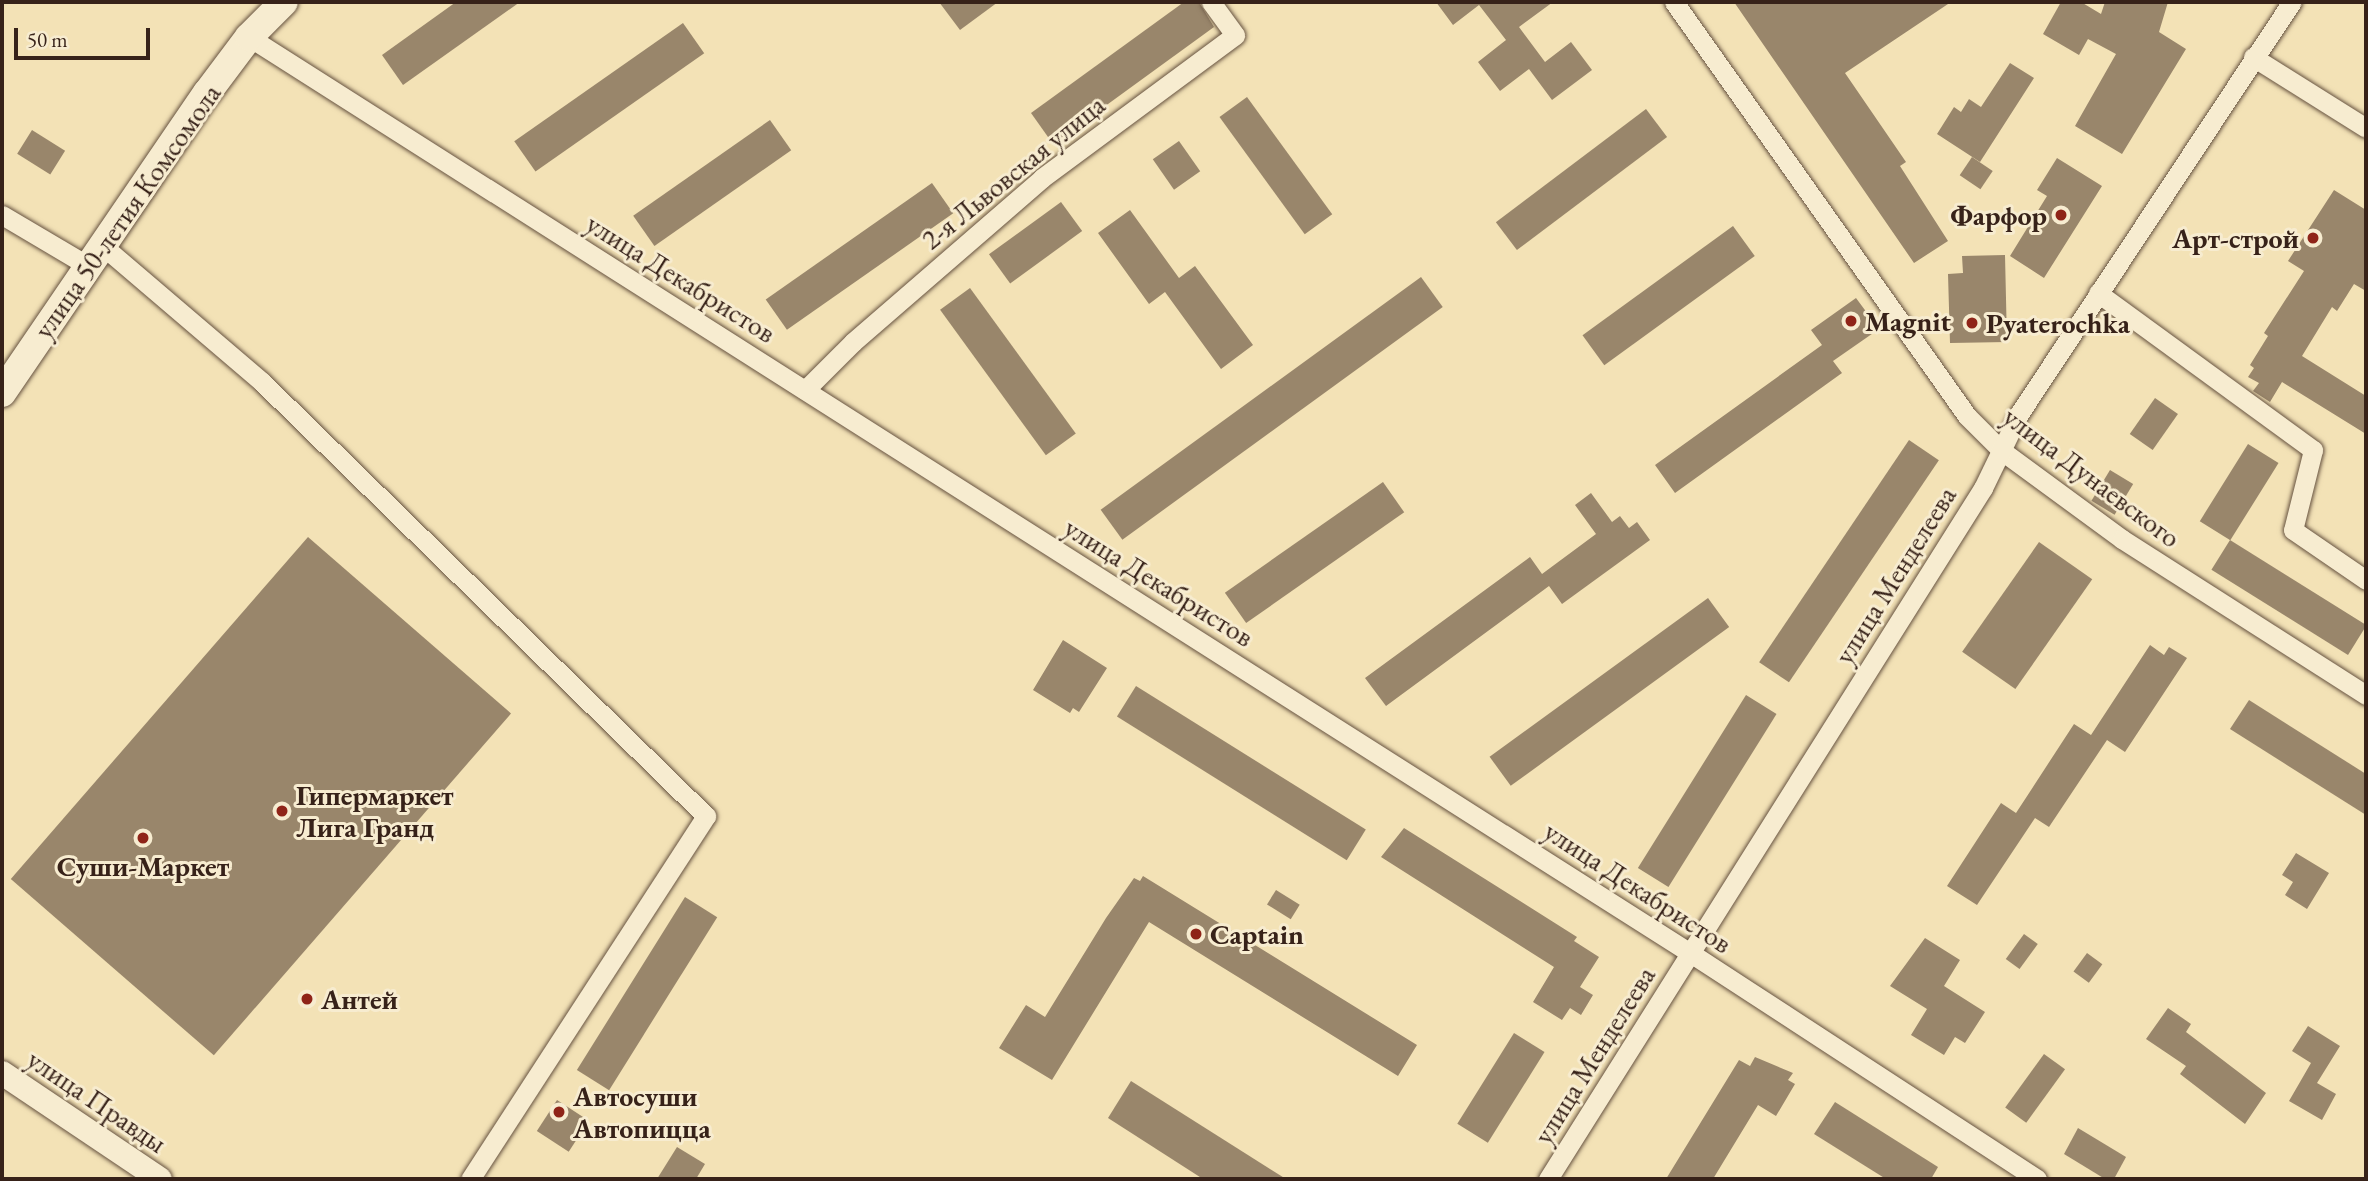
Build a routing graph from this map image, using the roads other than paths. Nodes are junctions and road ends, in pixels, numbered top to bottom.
1 (284, 2) edge
2 (1211, 2) edge
3 (1675, 2) edge
4 (2292, 2) edge
5 (249, 37) junction
6 (2253, 57) junction
7 (2366, 128) edge
8 (2, 215) edge
9 (97, 257) junction
10 (2098, 293) junction
11 (805, 390) junction
12 (2, 393) edge
13 (2002, 451) junction
14 (2366, 580) edge
15 (2366, 695) edge
16 (1692, 954) junction
17 (2, 1073) edge
18 (2026, 1176) edge
19 (160, 1179) edge
20 (470, 1179) edge
21 (1548, 1179) edge

1 - 5 main road, улица 50-летия Комсомола
2 - 11 street, 2-я Львовская улица
3 - 13 street, улица Дунаевского
4 - 6 street, улица Менделеева
5 - 9 main road, улица 50-летия Комсомола
5 - 11 street, улица Декабристов
6 - 7 street
6 - 10 street, улица Менделеева
8 - 9 street
9 - 12 main road, улица 50-летия Комсомола
9 - 20 street
10 - 13 street, улица Менделеева
10 - 14 street
11 - 16 street, улица Декабристов
13 - 15 street, улица Дунаевского
13 - 16 street, улица Менделеева
16 - 18 street, улица Декабристов
16 - 21 street, улица Менделеева
17 - 19 street, улица Правды

